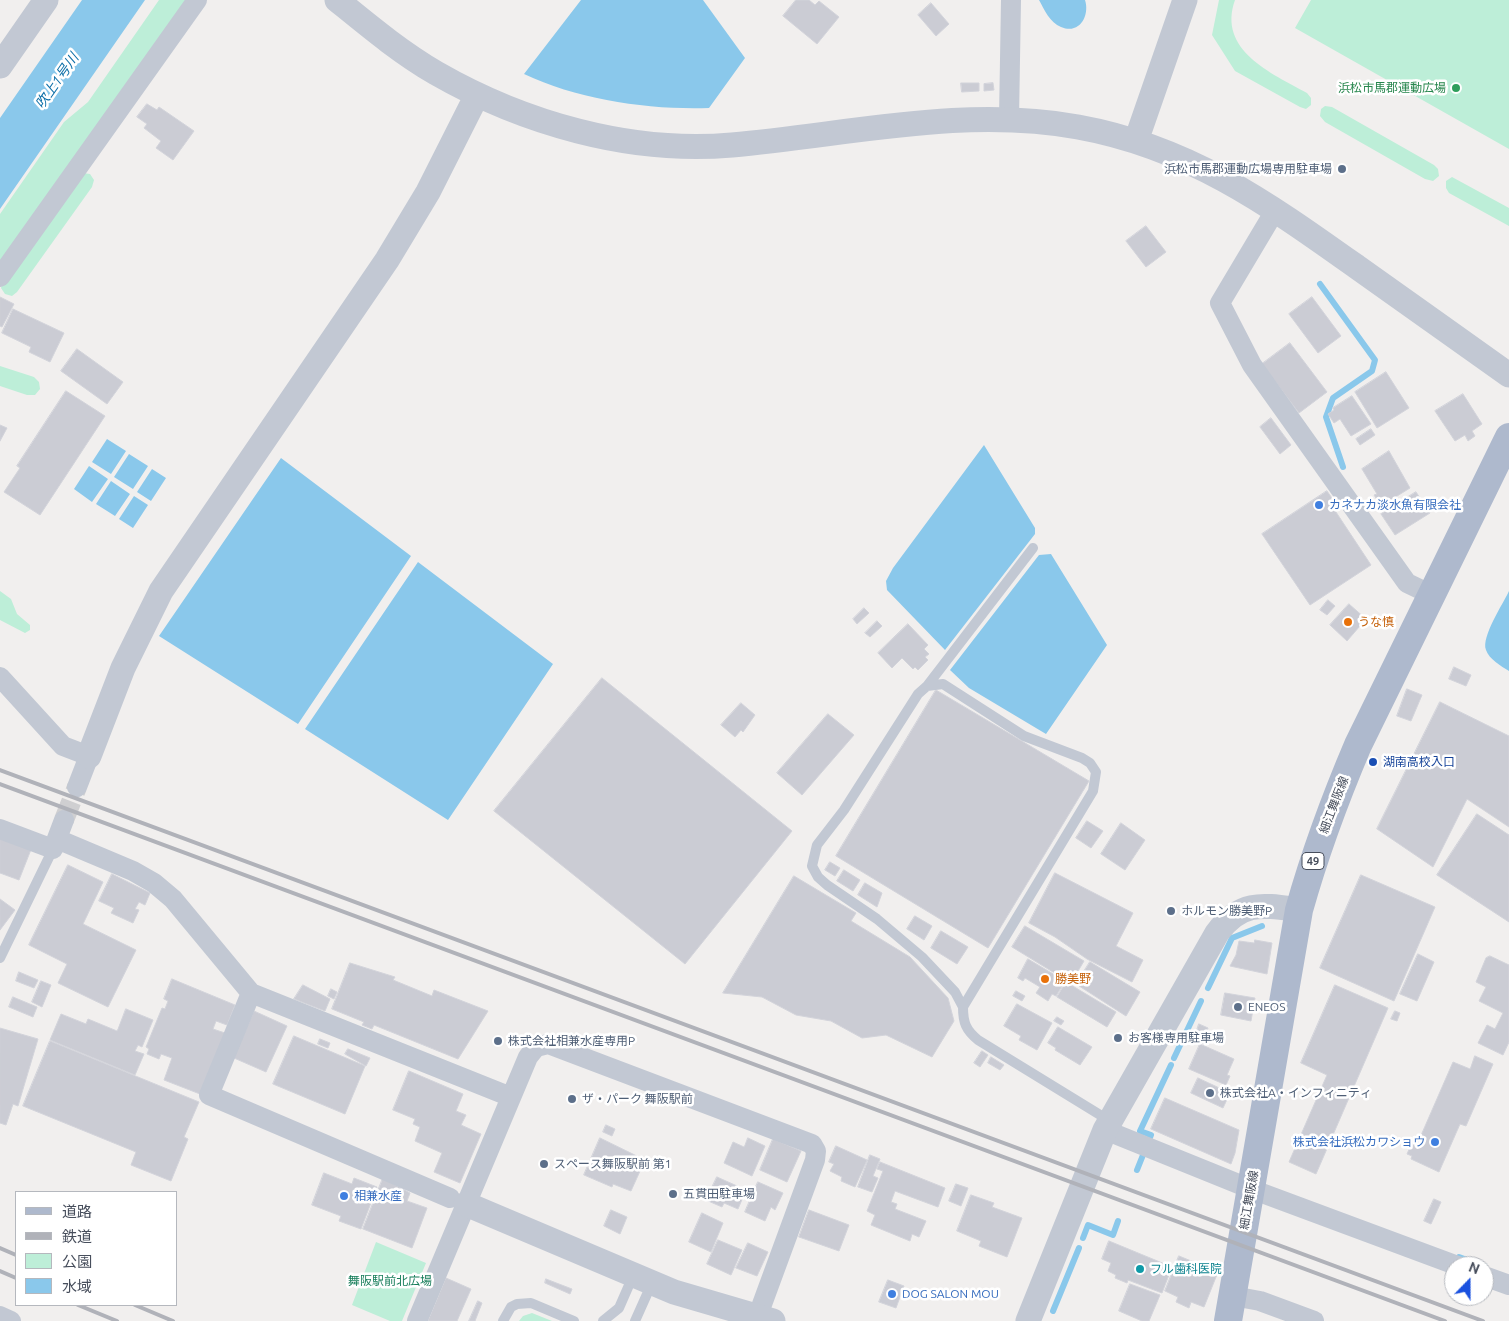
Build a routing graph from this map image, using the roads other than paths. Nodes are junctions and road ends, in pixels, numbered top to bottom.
1 (46, 0) edge
2 (197, 0) edge
3 (337, 0) edge
4 (1011, 0) edge
5 (1185, 0) edge
6 (0, 66) edge
7 (478, 95) junction
8 (1009, 119) junction
9 (1136, 141) junction
10 (1276, 209) junction
11 (0, 277) edge
12 (1509, 376) edge
13 (1509, 437) edge
14 (1033, 548) dead end
15 (1432, 595) junction
16 (0, 677) edge
17 (927, 686) junction
18 (89, 756) junction
19 (77, 787) tunnel mouth
20 (64, 820) tunnel mouth
21 (0, 829) edge
22 (55, 844) junction
23 (1299, 910) junction
24 (0, 958) edge
25 (251, 993) junction
26 (963, 1007) junction
27 (511, 1097) junction
28 (1107, 1126) junction
29 (1251, 1189) junction
30 (458, 1201) junction
31 (1444, 1261) edge
32 (643, 1279) junction
33 (1494, 1280) edge
34 (1509, 1285) edge
35 (1230, 1309) edge
36 (721, 1315) edge
37 (0, 1316) edge
38 (765, 1319) edge
39 (11, 1321) edge
40 (417, 1321) edge
41 (503, 1321) edge
42 (572, 1321) edge
43 (603, 1321) edge
44 (635, 1321) edge
45 (1028, 1321) edge
46 (1314, 1321) edge

1 - 6 street
2 - 11 street
3 - 7 street
4 - 8 street
5 - 9 street
7 - 8 street
7 - 18 street
8 - 9 street
9 - 10 street
10 - 12 street
10 - 15 street
13 - 15 main road, 細江舞阪線 / 49
14 - 17 lane
15 - 23 main road, 細江舞阪線 / 49
16 - 18 street
17 - 26 lane
17 - 26 lane
18 - 19 street
20 - 22 street
21 - 22 street
22 - 24 lane
22 - 25 street
23 - 28 street
23 - 29 main road, 細江舞阪線 / 49
25 - 27 street
25 - 30 street
26 - 28 lane
27 - 30 street
27 - 38 street
28 - 29 street
28 - 45 street
29 - 31 street
29 - 35 main road, 細江舞阪線 / 49
30 - 32 street
30 - 40 street
32 - 36 street
32 - 43 lane
32 - 44 lane
33 - 34 street
35 - 46 street
36 - 38 street
37 - 39 street
41 - 42 lane

